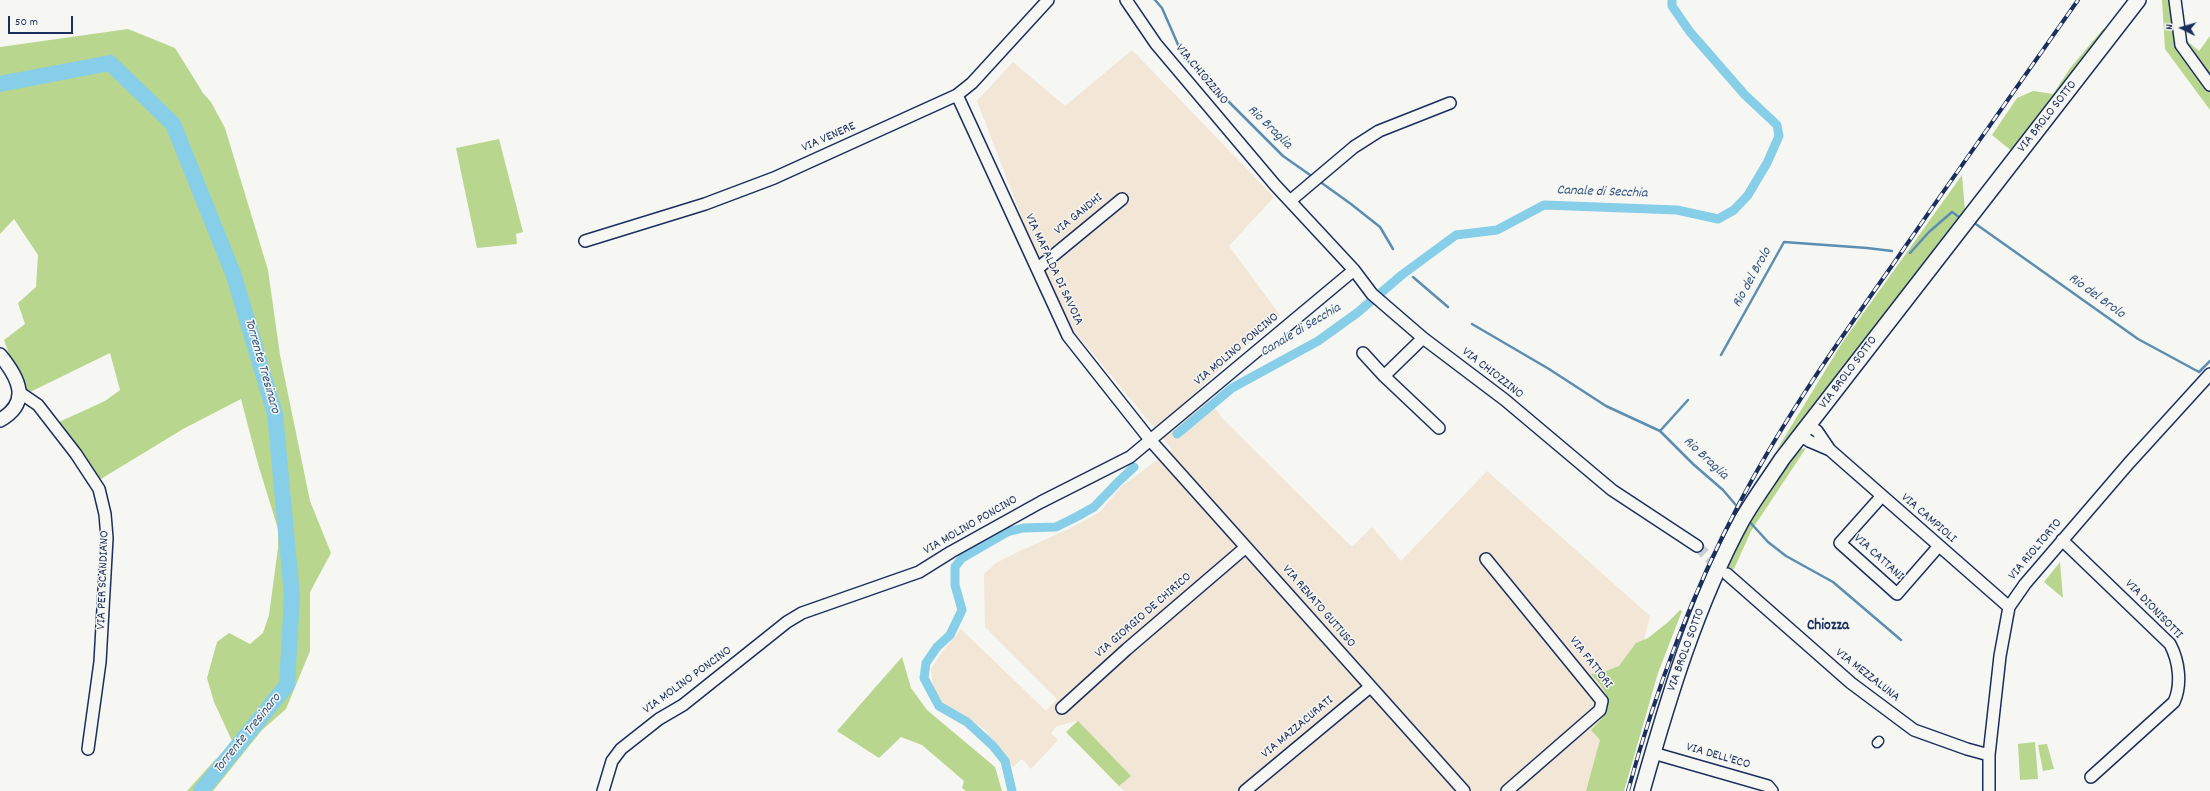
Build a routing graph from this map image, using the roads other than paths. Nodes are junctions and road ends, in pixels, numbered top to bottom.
1 (1048, 0) edge
2 (1126, 0) edge
3 (2138, 0) edge
4 (2175, 0) edge
5 (2210, 85) edge
6 (957, 95) junction
7 (1450, 103) dead end
8 (1122, 199) dead end
9 (1290, 201) junction
10 (585, 241) dead end
11 (1036, 269) junction
12 (1354, 270) junction
13 (1423, 338) junction
14 (1363, 353) dead end
15 (0, 355) edge
16 (2210, 374) edge
17 (1384, 376) junction
18 (19, 392) junction
19 (1820, 411) junction
20 (3, 418) edge
21 (1439, 428) dead end
22 (1805, 431) junction
23 (1151, 441) junction
24 (1820, 442) junction
25 (1789, 450) junction
26 (1881, 497) junction
27 (2062, 540) junction
28 (1697, 546) tunnel mouth
29 (1246, 547) junction
30 (1938, 547) junction
31 (1486, 559) dead end
32 (1726, 574) tunnel mouth
33 (2009, 607) junction
34 (1370, 687) junction
35 (1062, 708) dead end
36 (88, 749) dead end
37 (1653, 753) junction
38 (1990, 755) junction
39 (2090, 778) dead end
40 (603, 791) edge
41 (1245, 791) edge
42 (1464, 791) edge
43 (1507, 791) edge
44 (1642, 791) edge
45 (1772, 791) edge
46 (1989, 791) edge

1 - 6 street, VIA VENERE
2 - 9 street, VIA CHIOZZINO
3 - 19 main road, VIA BROLO SOTTO
4 - 5 street
6 - 10 street, VIA VENERE
6 - 11 street, VIA MAFALDA DI SAVOIA
7 - 9 street
8 - 11 street, VIA GANDHI
9 - 12 street, VIA CHIOZZINO
11 - 23 street, VIA MAFALDA DI SAVOIA
12 - 13 street, VIA CHIOZZINO
12 - 23 street, VIA MOLINO PONCINO
13 - 17 street
13 - 28 street, VIA CHIOZZINO
14 - 17 street
15 - 18 street
16 - 27 street, VIA RIOLTORTO
17 - 21 street
18 - 20 street
18 - 36 street, VIA PER SCANDIANO
19 - 22 main road, VIA BROLO SOTTO
19 - 24 street
22 - 24 street, VIA CAMPIOLI
22 - 25 main road, VIA BROLO SOTTO
23 - 29 street, VIA RENATO GUTTUSO
23 - 40 street, VIA MOLINO PONCINO
24 - 25 street
24 - 26 street, VIA CAMPIOLI
25 - 37 main road, VIA BROLO SOTTO
26 - 30 street, VIA CAMPIOLI
26 - 30 street, VIA CATTANI
27 - 33 street, VIA RIOLTORTO
27 - 39 street, VIA DIONISOTTI
29 - 34 street, VIA RENATO GUTTUSO
29 - 35 street, VIA GIORGIO DE CHIRICO
30 - 33 street, VIA CAMPIOLI
31 - 43 street, VIA FATTORI
32 - 38 street, VIA MEZZALUNA
33 - 38 street, VIA RIOLTORTO
34 - 41 street, VIA MAZZACURATI
34 - 42 street, VIA RENATO GUTTUSO
37 - 44 main road, VIA BROLO SOTTO
37 - 45 street, VIA DELL'ECO
38 - 46 street, VIA RIOLTORTO

